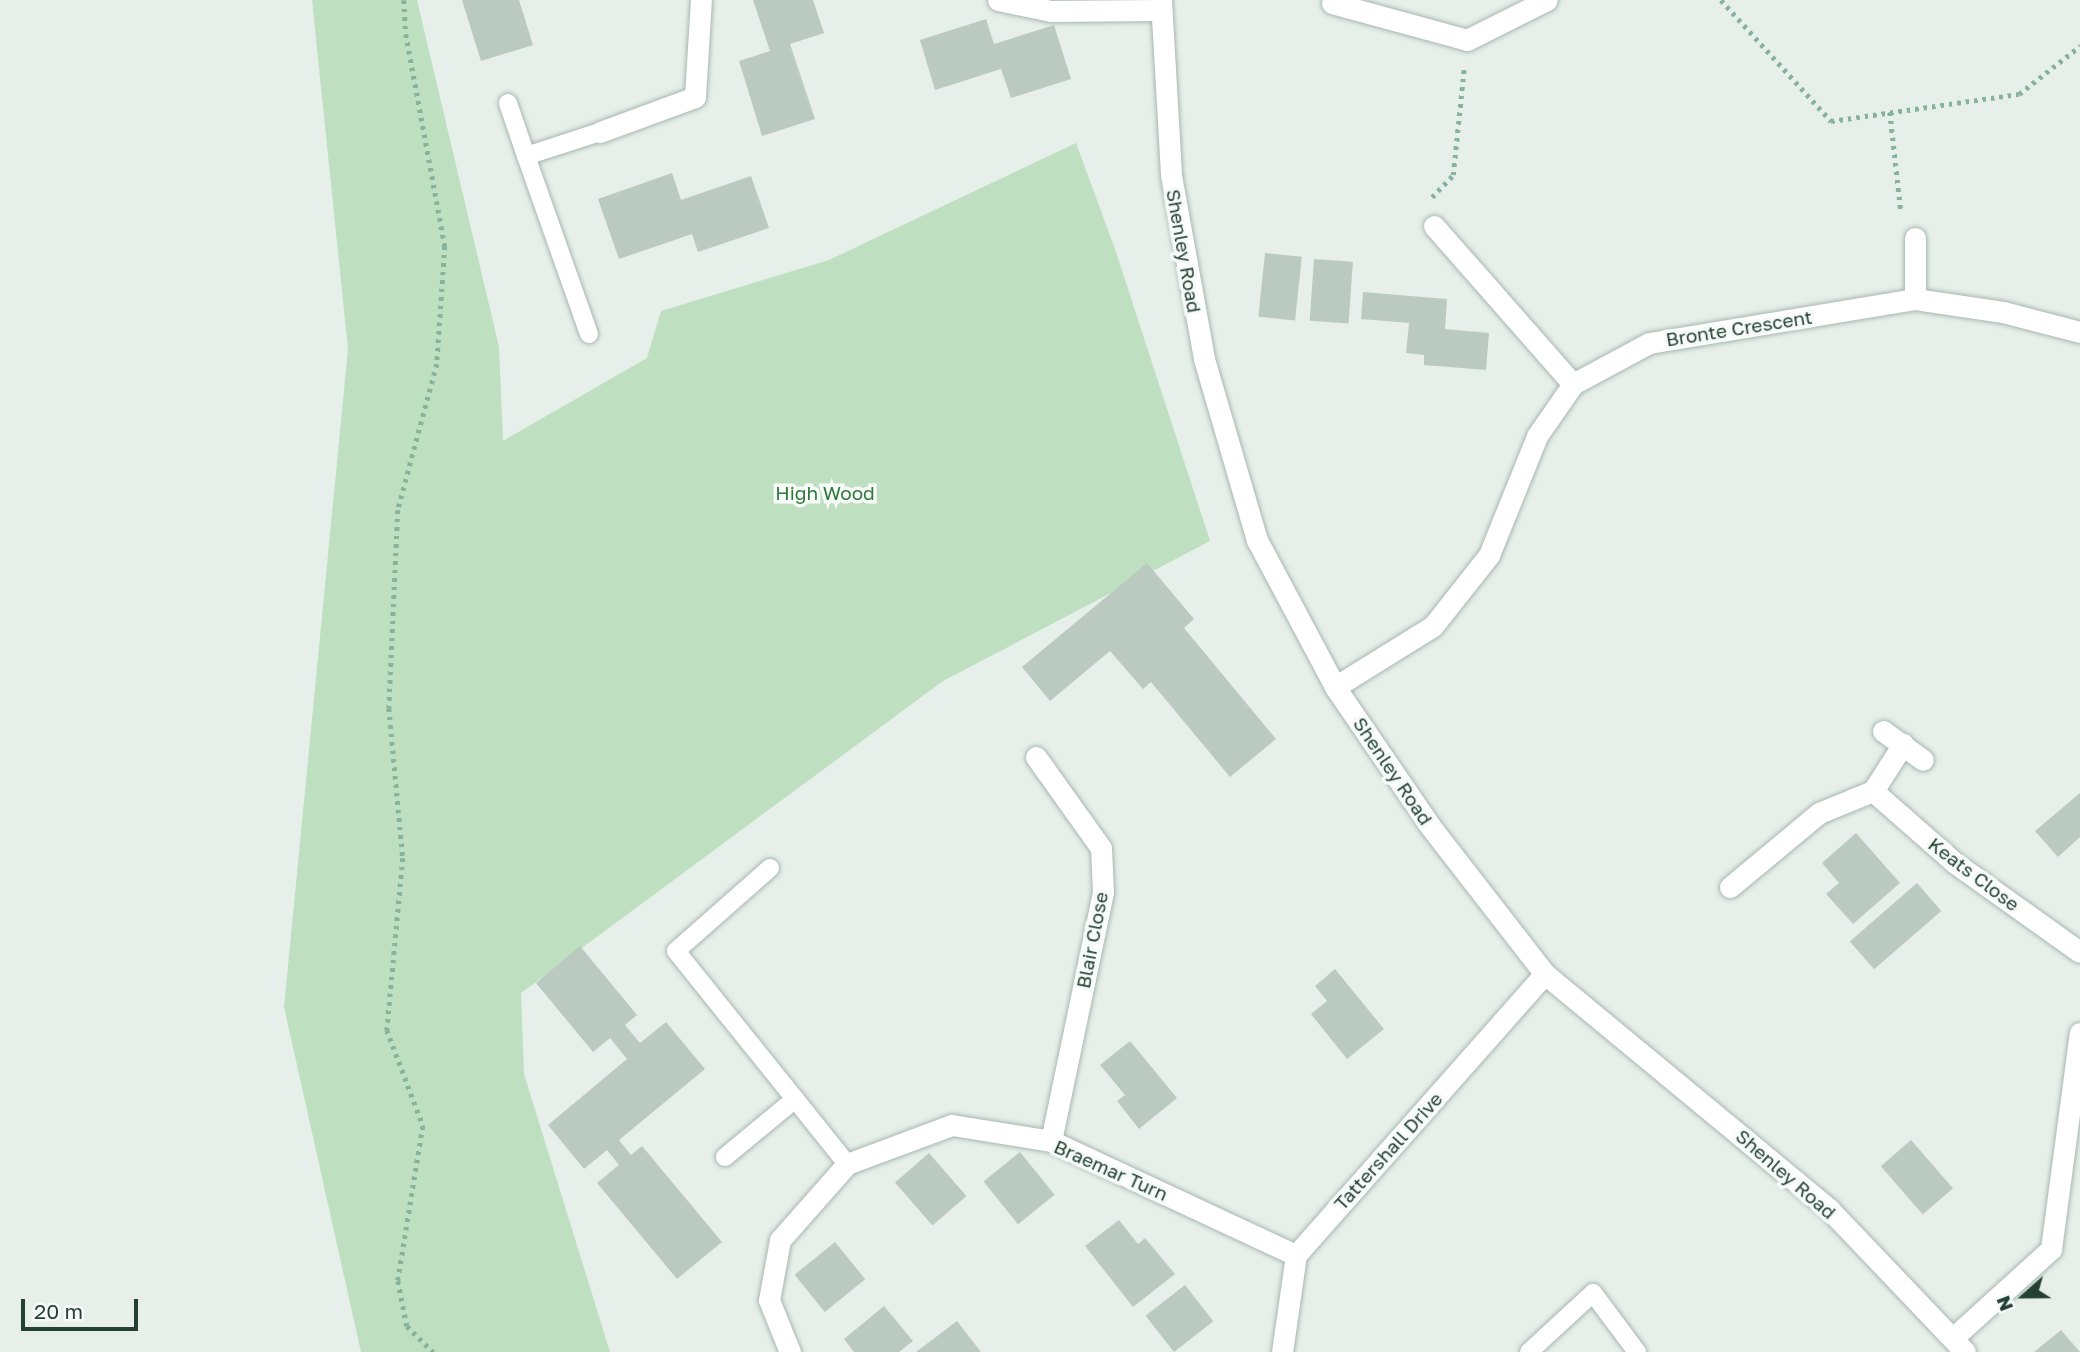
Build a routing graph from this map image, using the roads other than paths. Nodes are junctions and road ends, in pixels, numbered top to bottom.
1 (701, 0) edge
2 (998, 0) edge
3 (1546, 0) edge
4 (1332, 3) dead end
5 (1161, 5) edge
6 (508, 103) dead end
7 (600, 132) joint
8 (526, 156) junction
9 (1434, 226) road end
10 (1915, 238) road end
11 (1915, 299) junction
12 (2080, 332) edge
13 (589, 334) dead end
14 (1573, 384) junction
15 (1335, 687) junction
16 (1883, 731) dead end
17 (1903, 744) junction
18 (1036, 757) dead end
19 (1923, 760) dead end
20 (1873, 791) junction
21 (770, 868) dead end
22 (1730, 887) dead end
23 (2080, 952) edge
24 (1545, 974) junction
25 (2080, 1033) edge
26 (795, 1099) junction
27 (2076, 1107) edge
28 (1051, 1141) junction
29 (725, 1157) dead end
30 (847, 1164) junction
31 (1296, 1255) junction
32 (1959, 1344) edge
33 (790, 1352) edge
34 (1282, 1352) edge
35 (1529, 1352) edge
36 (1637, 1352) edge

1 - 7 street
2 - 5 street
3 - 4 street
5 - 15 street, Shenley Road
6 - 8 lane
7 - 8 lane
8 - 13 lane
9 - 14 street
10 - 11 street
11 - 12 street, Bronte Crescent
11 - 14 street, Bronte Crescent
14 - 15 street, Bronte Crescent
15 - 24 street, Shenley Road
16 - 17 street
17 - 19 street
17 - 20 street
18 - 28 street, Blair Close
20 - 22 street
20 - 23 street, Keats Close
21 - 26 lane
24 - 31 street, Tattershall Drive
24 - 32 street, Shenley Road
25 - 27 street
26 - 29 lane
26 - 30 lane
27 - 32 street
28 - 30 street, Braemar Turn
28 - 31 street, Braemar Turn
30 - 33 street, Braemar Turn
31 - 34 street
35 - 36 lane

